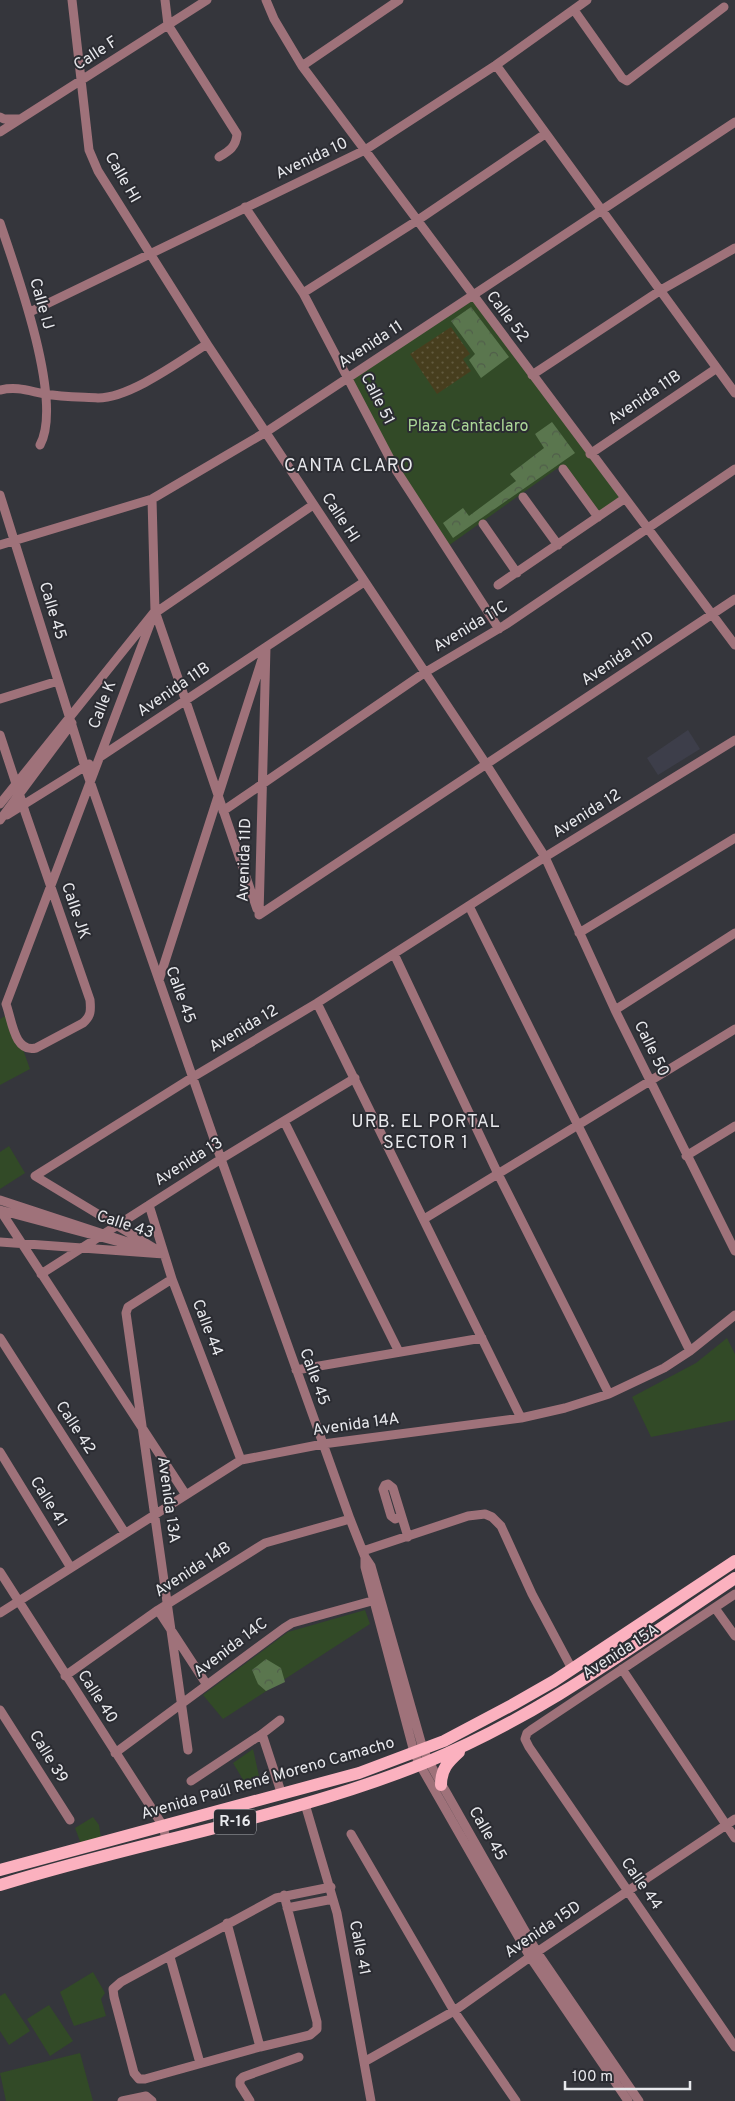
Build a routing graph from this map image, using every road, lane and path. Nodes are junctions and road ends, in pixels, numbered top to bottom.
1 (72, 0) edge
2 (165, 0) edge
3 (207, 0) edge
4 (266, 0) edge
5 (399, 0) edge
6 (585, 1) edge
7 (724, 7) dead end
8 (574, 10) junction
9 (168, 25) junction
10 (496, 65) junction
11 (302, 66) junction
12 (82, 80) junction
13 (0, 116) edge
14 (21, 119) junction
15 (735, 122) edge
16 (0, 132) edge
17 (545, 134) junction
18 (365, 150) junction
19 (219, 157) dead end
20 (245, 207) junction
21 (602, 209) junction
22 (418, 220) junction
23 (1, 227) edge
24 (735, 248) edge
25 (150, 253) junction
26 (662, 290) junction
27 (304, 293) junction
28 (474, 296) junction
29 (30, 312) junction
30 (207, 344) junction
31 (716, 368) junction
32 (532, 375) junction
33 (348, 377) junction
34 (0, 390) edge
35 (735, 393) edge
36 (45, 394) junction
37 (266, 432) junction
38 (40, 445) dead end
39 (590, 454) junction
40 (563, 469) dead end
41 (735, 469) edge
42 (0, 495) edge
43 (523, 497) dead end
44 (152, 499) junction
45 (624, 499) junction
46 (313, 505) junction
47 (598, 517) junction
48 (483, 524) dead end
49 (647, 530) junction
50 (14, 540) junction
51 (0, 545) edge
52 (558, 545) junction
53 (517, 573) junction
54 (364, 582) junction
55 (498, 585) dead end
56 (735, 600) edge
57 (155, 611) junction
58 (712, 615) junction
59 (500, 629) junction
60 (735, 645) edge
61 (266, 647) junction
62 (424, 673) junction
63 (58, 681) junction
64 (0, 700) edge
65 (186, 700) junction
66 (0, 735) edge
67 (735, 740) edge
68 (486, 764) junction
69 (85, 767) junction
70 (0, 804) edge
71 (23, 805) junction
72 (223, 811) junction
73 (0, 820) edge
74 (735, 838) edge
75 (545, 857) junction
76 (469, 906) junction
77 (259, 915) junction
78 (579, 933) junction
79 (735, 933) edge
80 (394, 954) junction
81 (159, 981) junction
82 (317, 1003) junction
83 (3, 1006) edge
84 (615, 1010) junction
85 (735, 1029) edge
86 (18, 1041) joint
87 (193, 1077) junction
88 (354, 1078) junction
89 (650, 1081) junction
90 (284, 1121) junction
91 (735, 1126) edge
92 (577, 1127) junction
93 (686, 1156) junction
94 (221, 1159) junction
95 (498, 1174) junction
96 (0, 1200) edge
97 (149, 1205) junction
98 (0, 1210) edge
99 (424, 1220) junction
100 (0, 1242) edge
101 (735, 1251) edge
102 (164, 1254) junction
103 (41, 1274) junction
104 (172, 1279) junction
105 (735, 1315) edge
106 (0, 1338) edge
107 (482, 1338) junction
108 (690, 1351) junction
109 (399, 1352) junction
110 (296, 1370) junction
111 (609, 1394) junction
112 (521, 1418) junction
113 (323, 1444) junction
114 (0, 1452) edge
115 (241, 1460) junction
116 (186, 1495) junction
117 (401, 1518) dead end
118 (350, 1519) junction
119 (125, 1533) junction
120 (408, 1537) junction
121 (364, 1554) junction
122 (735, 1561) edge
123 (71, 1568) junction
124 (0, 1572) edge
125 (735, 1578) edge
126 (735, 1594) edge
127 (377, 1599) junction
128 (18, 1601) junction
129 (715, 1608) junction
130 (158, 1610) junction
131 (0, 1613) edge
132 (735, 1636) edge
133 (572, 1669) junction
134 (622, 1669) junction
135 (65, 1676) junction
136 (207, 1685) junction
137 (0, 1710) edge
138 (280, 1720) dead end
139 (262, 1734) junction
140 (526, 1736) joint
141 (465, 1746) junction
142 (188, 1750) dead end
143 (418, 1751) junction
144 (115, 1753) junction
145 (424, 1763) junction
146 (191, 1781) dead end
147 (441, 1785) junction
148 (282, 1795) junction
149 (305, 1804) junction
150 (735, 1819) edge
151 (70, 1820) dead end
152 (726, 1825) junction
153 (165, 1832) junction
154 (351, 1834) dead end
155 (735, 1838) edge
156 (0, 1870) edge
157 (331, 1887) junction
158 (0, 1888) edge
159 (628, 1891) junction
160 (284, 1895) junction
161 (334, 1899) junction
162 (287, 1908) junction
163 (227, 1923) junction
164 (533, 1954) junction
165 (170, 1957) junction
166 (454, 2011) junction
167 (260, 2047) junction
168 (735, 2047) edge
169 (299, 2057) dead end
170 (364, 2062) junction
171 (200, 2063) junction
172 (122, 2101) edge
173 (152, 2101) edge
174 (250, 2101) edge
175 (371, 2101) edge
176 (516, 2101) edge
177 (628, 2101) edge
178 (639, 2101) edge

1 - 12 street, Calle HI
2 - 9 street
3 - 9 street, Calle F
4 - 11 street, Calle 52
5 - 11 street
6 - 8 street, Avenida 10
7 - 8 street
8 - 10 street, Avenida 10
9 - 12 street, Calle F
9 - 19 street
10 - 17 street
10 - 18 street, Avenida 10
11 - 18 street, Calle 52
12 - 14 street, Calle F
12 - 25 street, Calle HI
13 - 14 street
14 - 16 street, Calle F
15 - 21 street, Avenida 11
17 - 21 street
17 - 22 street
18 - 20 street, Avenida 10
18 - 22 street, Calle 52
20 - 25 street, Avenida 10
20 - 27 street, Calle 51
21 - 26 street
21 - 28 street, Avenida 11
22 - 27 street
22 - 28 street, Calle 52
23 - 29 street, Calle IJ
24 - 26 street
25 - 29 street, Avenida 10
25 - 30 street, Calle HI
26 - 31 street
26 - 32 street
27 - 33 street, Calle 51
28 - 32 street, Calle 52
28 - 33 street, Avenida 11
29 - 36 street, Calle IJ
30 - 36 street
30 - 37 street, Calle HI
31 - 35 street
31 - 39 street, Avenida 11B
32 - 39 street, Calle 52
33 - 37 street, Avenida 11
33 - 59 street, Calle 51
34 - 36 street
36 - 38 street, Calle IJ
37 - 44 street, Avenida 11
37 - 46 street, Calle HI
39 - 45 street, Calle 52
40 - 47 street
41 - 49 street, Avenida 11C
42 - 50 street, Calle 45
43 - 52 street
44 - 50 street, Avenida 11
44 - 57 street
45 - 47 street
45 - 49 street, Calle 52
46 - 54 street, Calle HI
46 - 57 street
47 - 52 street
48 - 53 street
49 - 58 street, Calle 52
49 - 59 street, Avenida 11C
50 - 51 street, Avenida 11
50 - 63 street, Calle 45
52 - 53 street
53 - 55 street
54 - 61 street, Avenida 11B
54 - 62 street, Calle HI
56 - 58 street, Avenida 11D
57 - 65 street
57 - 70 street, Calle K
57 - 73 street
57 - 83 street, Calle K
58 - 60 street, Calle 52
58 - 68 street, Avenida 11D
59 - 62 street, Avenida 11C
61 - 65 street, Avenida 11B
61 - 77 street, Avenida 11D
61 - 81 street
62 - 68 street, Calle HI
62 - 72 street, Avenida 11C
63 - 64 street
63 - 69 street, Calle 45
65 - 69 street, Avenida 11B
65 - 72 street
66 - 71 street, Calle JK
67 - 75 street, Avenida 12
68 - 75 street, Calle HI
68 - 77 street, Avenida 11D
69 - 71 street, Avenida 11B
69 - 81 street, Calle 45
71 - 73 street, Avenida 11B
71 - 86 street, Calle JK
72 - 77 street
74 - 78 street
75 - 76 street, Avenida 12
75 - 78 street, Calle 50
76 - 80 street, Avenida 12
76 - 92 street
78 - 84 street, Calle 50
79 - 84 street
80 - 82 street, Avenida 12
80 - 95 street
81 - 87 street, Calle 45
82 - 87 street, Avenida 12
82 - 88 street
83 - 86 street, Calle K
84 - 89 street, Calle 50
85 - 89 street
87 - 94 street, Calle 45
87 - 102 street, Avenida 12
88 - 90 street, Avenida 13
88 - 99 street
89 - 92 street
89 - 93 street, Calle 50
90 - 94 street, Avenida 13
90 - 109 street
91 - 93 street
92 - 95 street
92 - 108 street
93 - 101 street, Calle 50
94 - 97 street, Avenida 13
94 - 110 street, Calle 45
95 - 99 street
95 - 111 street
96 - 102 street, Calle 43
97 - 102 street, Calle 44
97 - 103 street, Avenida 13
98 - 102 street, Calle 43
98 - 103 street, Calle 43
99 - 107 street
100 - 102 street
102 - 104 street, Calle 44
103 - 116 street, Calle 43
104 - 115 street, Calle 44
104 - 142 street, Avenida 13A
105 - 108 street, Avenida 14A
106 - 119 street, Calle 42
107 - 109 street
107 - 112 street
108 - 111 street, Avenida 14A
109 - 110 street
110 - 113 street, Calle 45
111 - 112 street, Avenida 14A
112 - 113 street, Avenida 14A
113 - 115 street, Avenida 14A
113 - 118 street, Calle 45
114 - 123 street, Calle 41
115 - 116 street, Avenida 14A
116 - 119 street, Avenida 14A
117 - 120 street
118 - 121 street, Calle 45
118 - 130 street, Avenida 14B
119 - 123 street, Avenida 14A
120 - 121 street
120 - 133 street
121 - 127 street, Calle 45
122 - 133 main road, Avenida Paúl René Moreno Camacho / R-16
123 - 128 street, Avenida 14A
124 - 128 street, Calle 40
125 - 141 main road, Avenida Paúl René Moreno Camacho / R-16
126 - 129 street, Avenida 15A
127 - 136 street, Avenida 14C
127 - 143 street, Calle 45
128 - 131 street, Avenida 14A
128 - 135 street, Calle 40
129 - 132 street
129 - 134 street, Avenida 15A
130 - 135 street, Avenida 14B
130 - 136 street
133 - 143 main road, Avenida Paúl René Moreno Camacho / R-16
134 - 140 street, Avenida 15A
134 - 152 street
135 - 144 street, Calle 40
136 - 144 street, Avenida 14C
137 - 151 street, Calle 39
138 - 139 street
139 - 146 street
139 - 148 street
140 - 159 street, Calle 44
141 - 145 main road, Avenida Paúl René Moreno Camacho / R-16
141 - 147 main road
143 - 145 street, Calle 45
143 - 148 main road, Avenida Paúl René Moreno Camacho / R-16
144 - 153 street, Calle 40
145 - 147 street, Calle 45
145 - 149 main road, Avenida Paúl René Moreno Camacho / R-16
145 - 164 street, Calle 45
147 - 164 street, Calle 45
148 - 153 main road, Avenida Paúl René Moreno Camacho / R-16
149 - 153 main road, Avenida Paúl René Moreno Camacho / R-16
149 - 157 street, Calle 41
150 - 152 street, Avenida 15D
152 - 155 street
152 - 159 street, Avenida 15D
153 - 156 main road, Avenida Paúl René Moreno Camacho / R-16
153 - 158 main road, Avenida Paúl René Moreno Camacho / R-16
154 - 166 street
157 - 160 street
157 - 161 street, Calle 41
159 - 164 street, Avenida 15D
159 - 168 street, Calle 44
160 - 162 street
160 - 163 street
161 - 162 street
161 - 170 street, Calle 41
162 - 167 street
163 - 165 street
163 - 167 street
164 - 166 street, Avenida 15D
164 - 177 street, Calle 45
164 - 178 street, Calle 45
165 - 171 street
165 - 171 street
166 - 170 street, Avenida 15D
166 - 176 street
167 - 171 street
169 - 174 street
170 - 175 street, Calle 41
172 - 173 street

